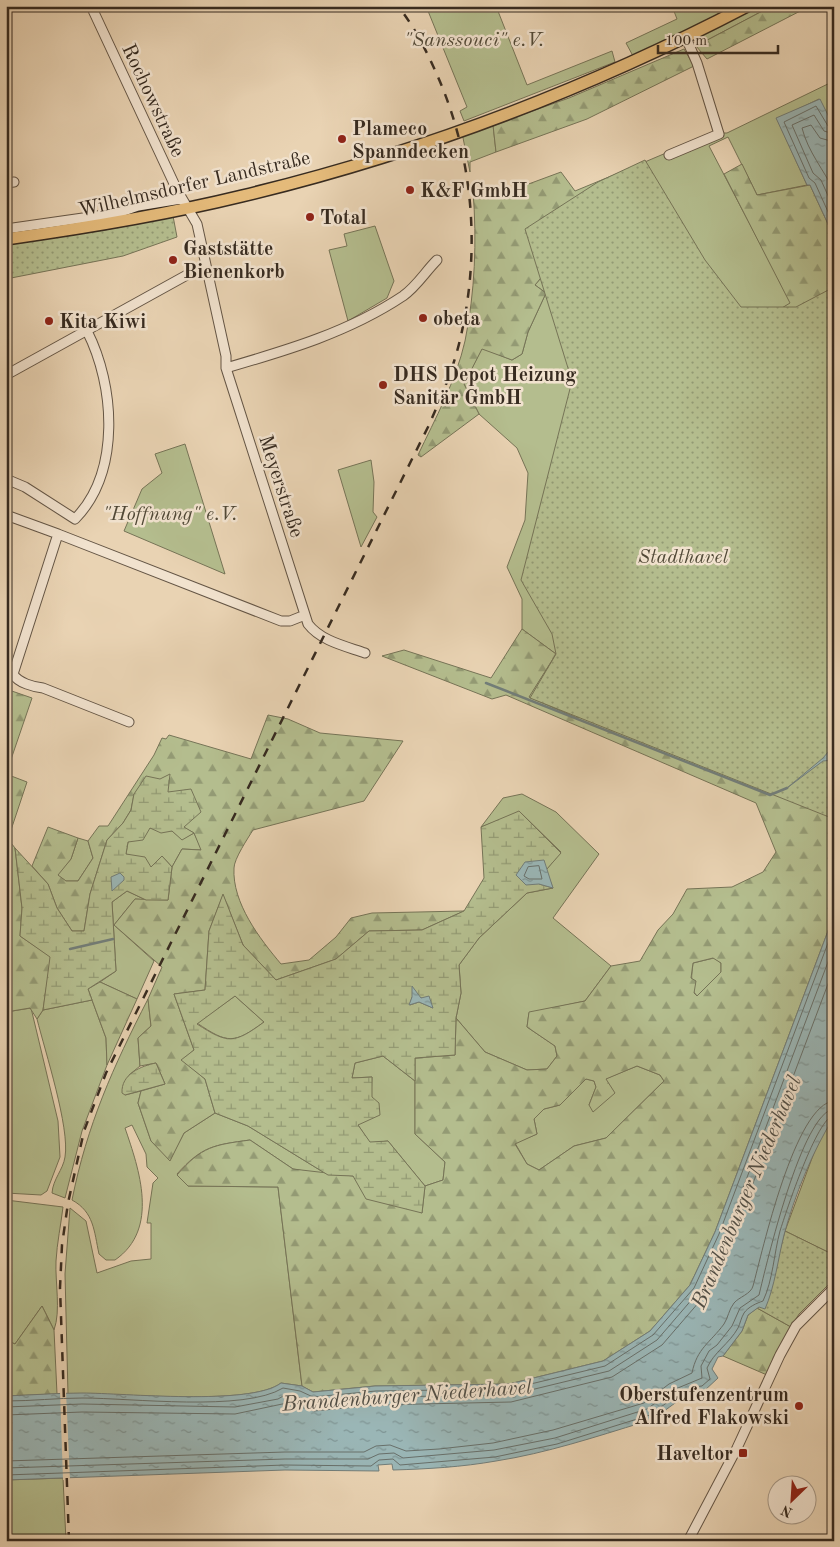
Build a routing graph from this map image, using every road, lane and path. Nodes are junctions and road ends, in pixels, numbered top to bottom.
1 (92, 6) edge
2 (748, 6) edge
3 (686, 38) junction
4 (669, 155) dead end
5 (185, 203) junction
6 (6, 229) edge
7 (47, 229) junction
8 (6, 239) edge
9 (437, 260) dead end
10 (205, 265) junction
11 (86, 331) junction
12 (226, 368) junction
13 (6, 375) edge
14 (6, 479) edge
15 (6, 515) edge
16 (58, 534) junction
17 (305, 615) junction
18 (365, 653) dead end
19 (129, 722) dead end
20 (834, 1288) edge
21 (688, 1541) edge

1 - 5 street, Rochowstraße
2 - 3 main road, Wilhelmsdorfer Landstraße
3 - 4 street
3 - 5 main road, Wilhelmsdorfer Landstraße
5 - 7 main road, Wilhelmsdorfer Landstraße
5 - 10 street, Meyerstraße
6 - 7 street, Wilhelmsdorfer Landstraße
7 - 8 main road, Wilhelmsdorfer Landstraße
9 - 12 street
10 - 11 street
10 - 12 street, Meyerstraße
11 - 13 street
11 - 14 street
12 - 17 street, Meyerstraße
15 - 16 street
16 - 17 street
16 - 19 street
17 - 18 street, Meyerstraße
20 - 21 street

